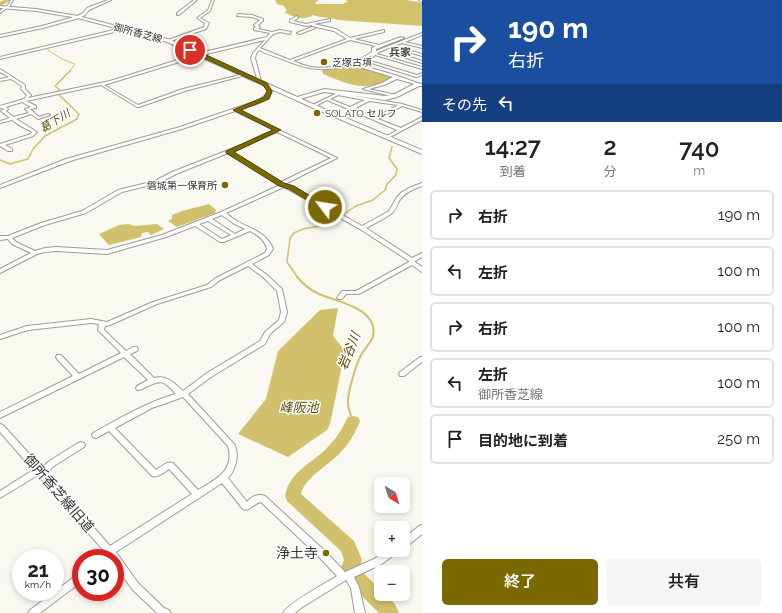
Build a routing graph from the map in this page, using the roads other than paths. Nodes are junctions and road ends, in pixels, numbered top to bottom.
1 (12, 0) edge
2 (110, 0) edge
3 (196, 0) edge
4 (213, 0) edge
5 (4, 7) edge
6 (0, 12) edge
7 (178, 14) dead end
8 (238, 15) dead end
9 (78, 17) junction
10 (297, 17) dead end
11 (329, 20) dead end
12 (313, 25) junction
13 (321, 26) junction
14 (122, 29) junction
15 (384, 31) dead end
16 (378, 32) junction
17 (272, 33) junction
18 (290, 33) dead end
19 (299, 33) dead end
20 (422, 34) edge
21 (0, 36) edge
22 (386, 36) dead end
23 (414, 37) junction
24 (267, 38) junction
25 (350, 39) junction
26 (422, 39) edge
27 (402, 40) junction
28 (169, 41) junction
29 (379, 46) junction
30 (390, 46) junction
31 (422, 47) edge
32 (259, 48) junction
33 (200, 54) junction
34 (375, 54) junction
35 (404, 56) dead end
36 (422, 56) edge
37 (0, 58) edge
38 (364, 60) junction
39 (290, 61) junction
40 (422, 62) edge
41 (422, 68) edge
42 (0, 70) edge
43 (422, 74) edge
44 (244, 75) junction
45 (11, 78) junction
46 (397, 78) junction
47 (0, 80) edge
48 (262, 83) junction
49 (101, 84) junction
50 (421, 85) edge
51 (395, 96) junction
52 (297, 98) junction
53 (327, 99) junction
54 (23, 100) junction
55 (369, 100) junction
56 (402, 105) junction
57 (1, 106) edge
58 (313, 106) junction
59 (350, 109) junction
60 (236, 110) junction
61 (422, 111) edge
62 (32, 113) junction
63 (48, 115) dead end
64 (13, 118) junction
65 (422, 118) edge
66 (375, 119) junction
67 (0, 122) edge
68 (278, 130) junction
69 (401, 130) junction
70 (388, 137) junction
71 (10, 150) dead end
72 (229, 152) junction
73 (422, 152) edge
74 (422, 184) edge
75 (283, 185) junction
76 (0, 186) edge
77 (223, 213) junction
78 (209, 219) junction
79 (196, 224) junction
80 (362, 228) junction
81 (250, 229) junction
82 (235, 236) junction
83 (9, 237) junction
84 (0, 238) edge
85 (35, 253) junction
86 (422, 255) edge
87 (412, 261) junction
88 (248, 263) junction
89 (422, 270) edge
90 (0, 271) edge
91 (340, 298) dead end
92 (103, 323) junction
93 (0, 337) edge
94 (135, 349) dead end
95 (125, 354) junction
96 (59, 357) dead end
97 (422, 358) edge
98 (402, 374) dead end
99 (78, 377) junction
100 (153, 380) junction
101 (139, 388) dead end
102 (183, 394) junction
103 (0, 415) edge
104 (0, 427) edge
105 (110, 428) junction
106 (96, 436) dead end
107 (81, 445) dead end
108 (40, 472) junction
109 (223, 478) junction
110 (197, 494) junction
111 (0, 495) edge
112 (422, 529) edge
113 (410, 538) edge
114 (106, 549) edge
115 (117, 549) edge
116 (384, 557) edge
117 (124, 572) edge
118 (349, 575) junction
119 (72, 584) edge
120 (33, 613) edge
121 (166, 613) edge
122 (288, 613) edge
123 (360, 613) edge

1 - 5 street
2 - 9 street
3 - 7 street
4 - 28 street
5 - 6 street
5 - 9 main road, 御所香芝線
8 - 17 street
9 - 14 main road, 御所香芝線
9 - 21 street
10 - 12 street
11 - 12 street
12 - 13 street
13 - 19 street
13 - 25 street
14 - 28 main road, 御所香芝線
14 - 37 street
15 - 16 street
16 - 22 street
16 - 25 street
17 - 18 street
17 - 24 street
20 - 23 street
23 - 26 street
23 - 27 street
24 - 32 street
24 - 33 street
25 - 29 street
25 - 39 street
27 - 29 street
27 - 30 street
27 - 31 street
28 - 33 main road, 御所香芝線
29 - 39 street
30 - 34 street
30 - 36 street
32 - 39 street
32 - 48 street
33 - 44 main road, 御所香芝線
33 - 49 street
34 - 38 street
34 - 41 street
35 - 40 street
38 - 43 street
38 - 46 street
42 - 45 street
44 - 48 main road, 御所香芝線
44 - 49 street
45 - 47 street
45 - 54 street
46 - 50 street
46 - 51 street
48 - 52 main road, 御所香芝線
48 - 60 street
49 - 54 street
50 - 51 street
51 - 52 street
52 - 58 main road, 御所香芝線
53 - 55 street
53 - 58 street
53 - 59 street
54 - 57 street
54 - 62 street
55 - 56 street
55 - 59 street
56 - 61 street
56 - 66 street
57 - 64 street
58 - 70 main road, 御所香芝線
59 - 66 street
60 - 68 street
60 - 76 street
62 - 63 street
62 - 64 street
64 - 67 street
64 - 71 street
65 - 69 street
66 - 69 street
68 - 72 street
68 - 75 street
69 - 70 street
70 - 73 main road, 御所香芝線
72 - 75 street
72 - 83 street
74 - 80 street
75 - 77 street
75 - 80 street
77 - 78 street
77 - 81 street
78 - 79 street
78 - 82 street
79 - 82 street
79 - 85 street
80 - 87 street
81 - 82 street
81 - 88 street
83 - 84 street
83 - 85 street
85 - 90 street
86 - 87 street
87 - 89 street
87 - 91 street
88 - 92 street
88 - 102 street
92 - 93 street
92 - 95 street
94 - 95 street
95 - 99 street
95 - 100 street
96 - 99 street
97 - 98 street
99 - 103 street
100 - 101 street
100 - 102 street
102 - 105 street
102 - 109 street
104 - 108 street, 御所香芝線旧道
105 - 106 street
105 - 110 street
107 - 108 street
108 - 111 street
108 - 114 street, 御所香芝線旧道
109 - 110 street
109 - 118 street
110 - 115 street
112 - 113 street
116 - 118 street
117 - 121 street, 御所香芝線旧道
118 - 122 street
118 - 123 street
119 - 120 street

